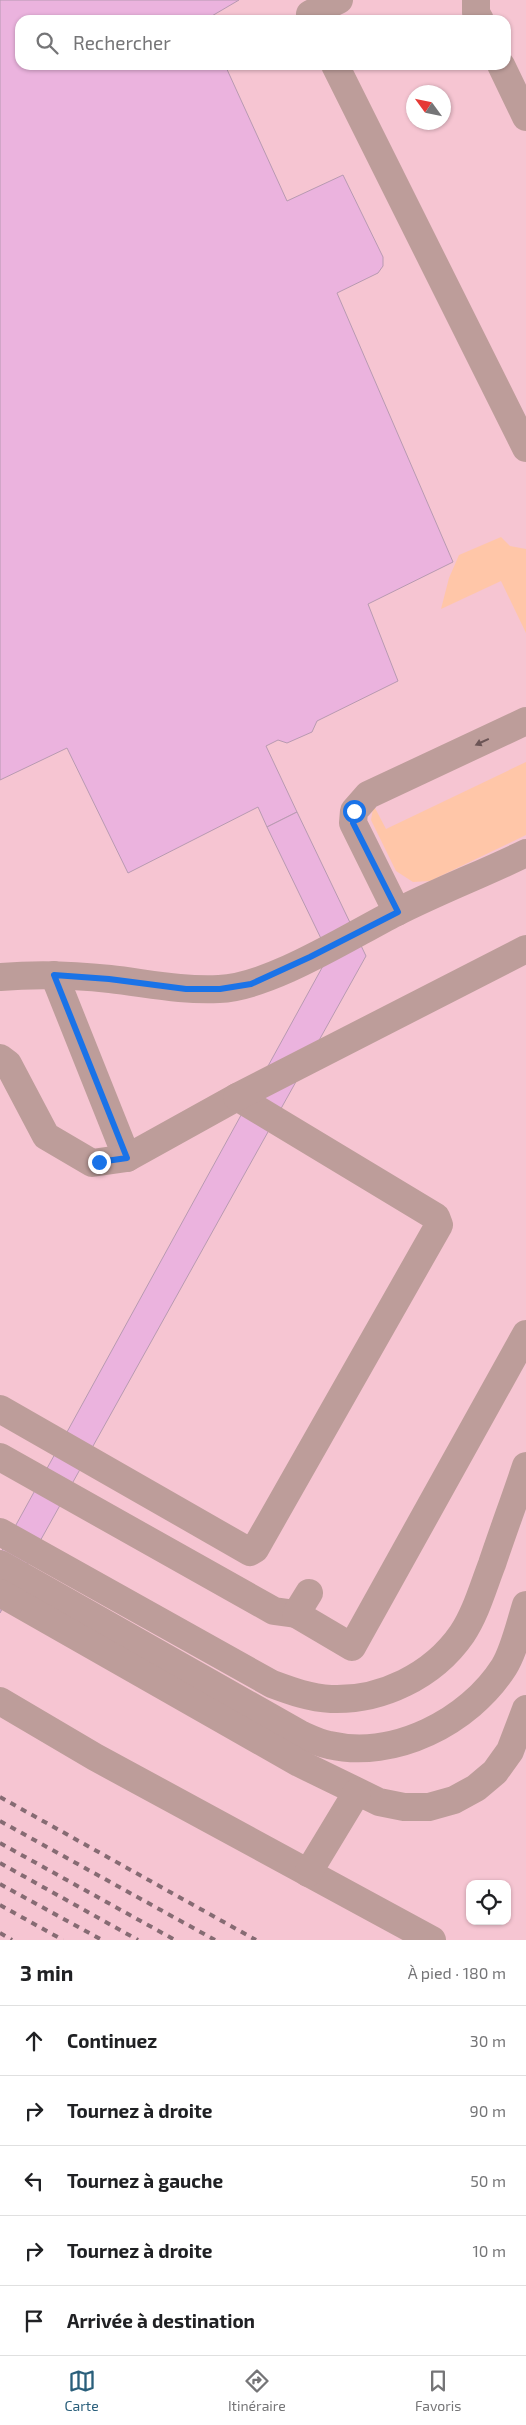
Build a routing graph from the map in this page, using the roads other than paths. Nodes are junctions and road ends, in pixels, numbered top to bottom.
1 (339, 0) edge
2 (476, 0) edge
3 (308, 11) edge
4 (478, 15) edge
5 (337, 70) edge
6 (503, 70) edge
7 (526, 118) edge
8 (526, 448) edge
9 (526, 721) edge
10 (526, 853) edge
11 (398, 912) junction
12 (526, 949) edge
13 (54, 975) junction
14 (0, 977) edge
15 (0, 1058) edge
16 (236, 1098) junction
17 (127, 1158) junction
18 (526, 1334) edge
19 (0, 1409) edge
20 (0, 1457) edge
21 (526, 1466) edge
22 (0, 1532) edge
23 (0, 1564) edge
24 (0, 1593) edge
25 (526, 1606) edge
26 (0, 1701) edge
27 (526, 1709) edge
28 (357, 1792) junction
29 (308, 1873) junction
30 (432, 1940) edge

1 - 3 lane
2 - 4 lane
5 - 8 lane
6 - 7 lane
9 -> 11 lane
10 - 11 lane
11 - 13 lane
12 - 16 lane
13 - 14 lane
13 - 17 lane
15 - 17 lane
16 - 17 lane
16 - 19 lane
18 - 20 lane
21 - 22 lane
23 - 25 lane
24 - 28 lane
26 - 29 lane
27 - 28 lane
28 - 29 lane
29 - 30 lane

